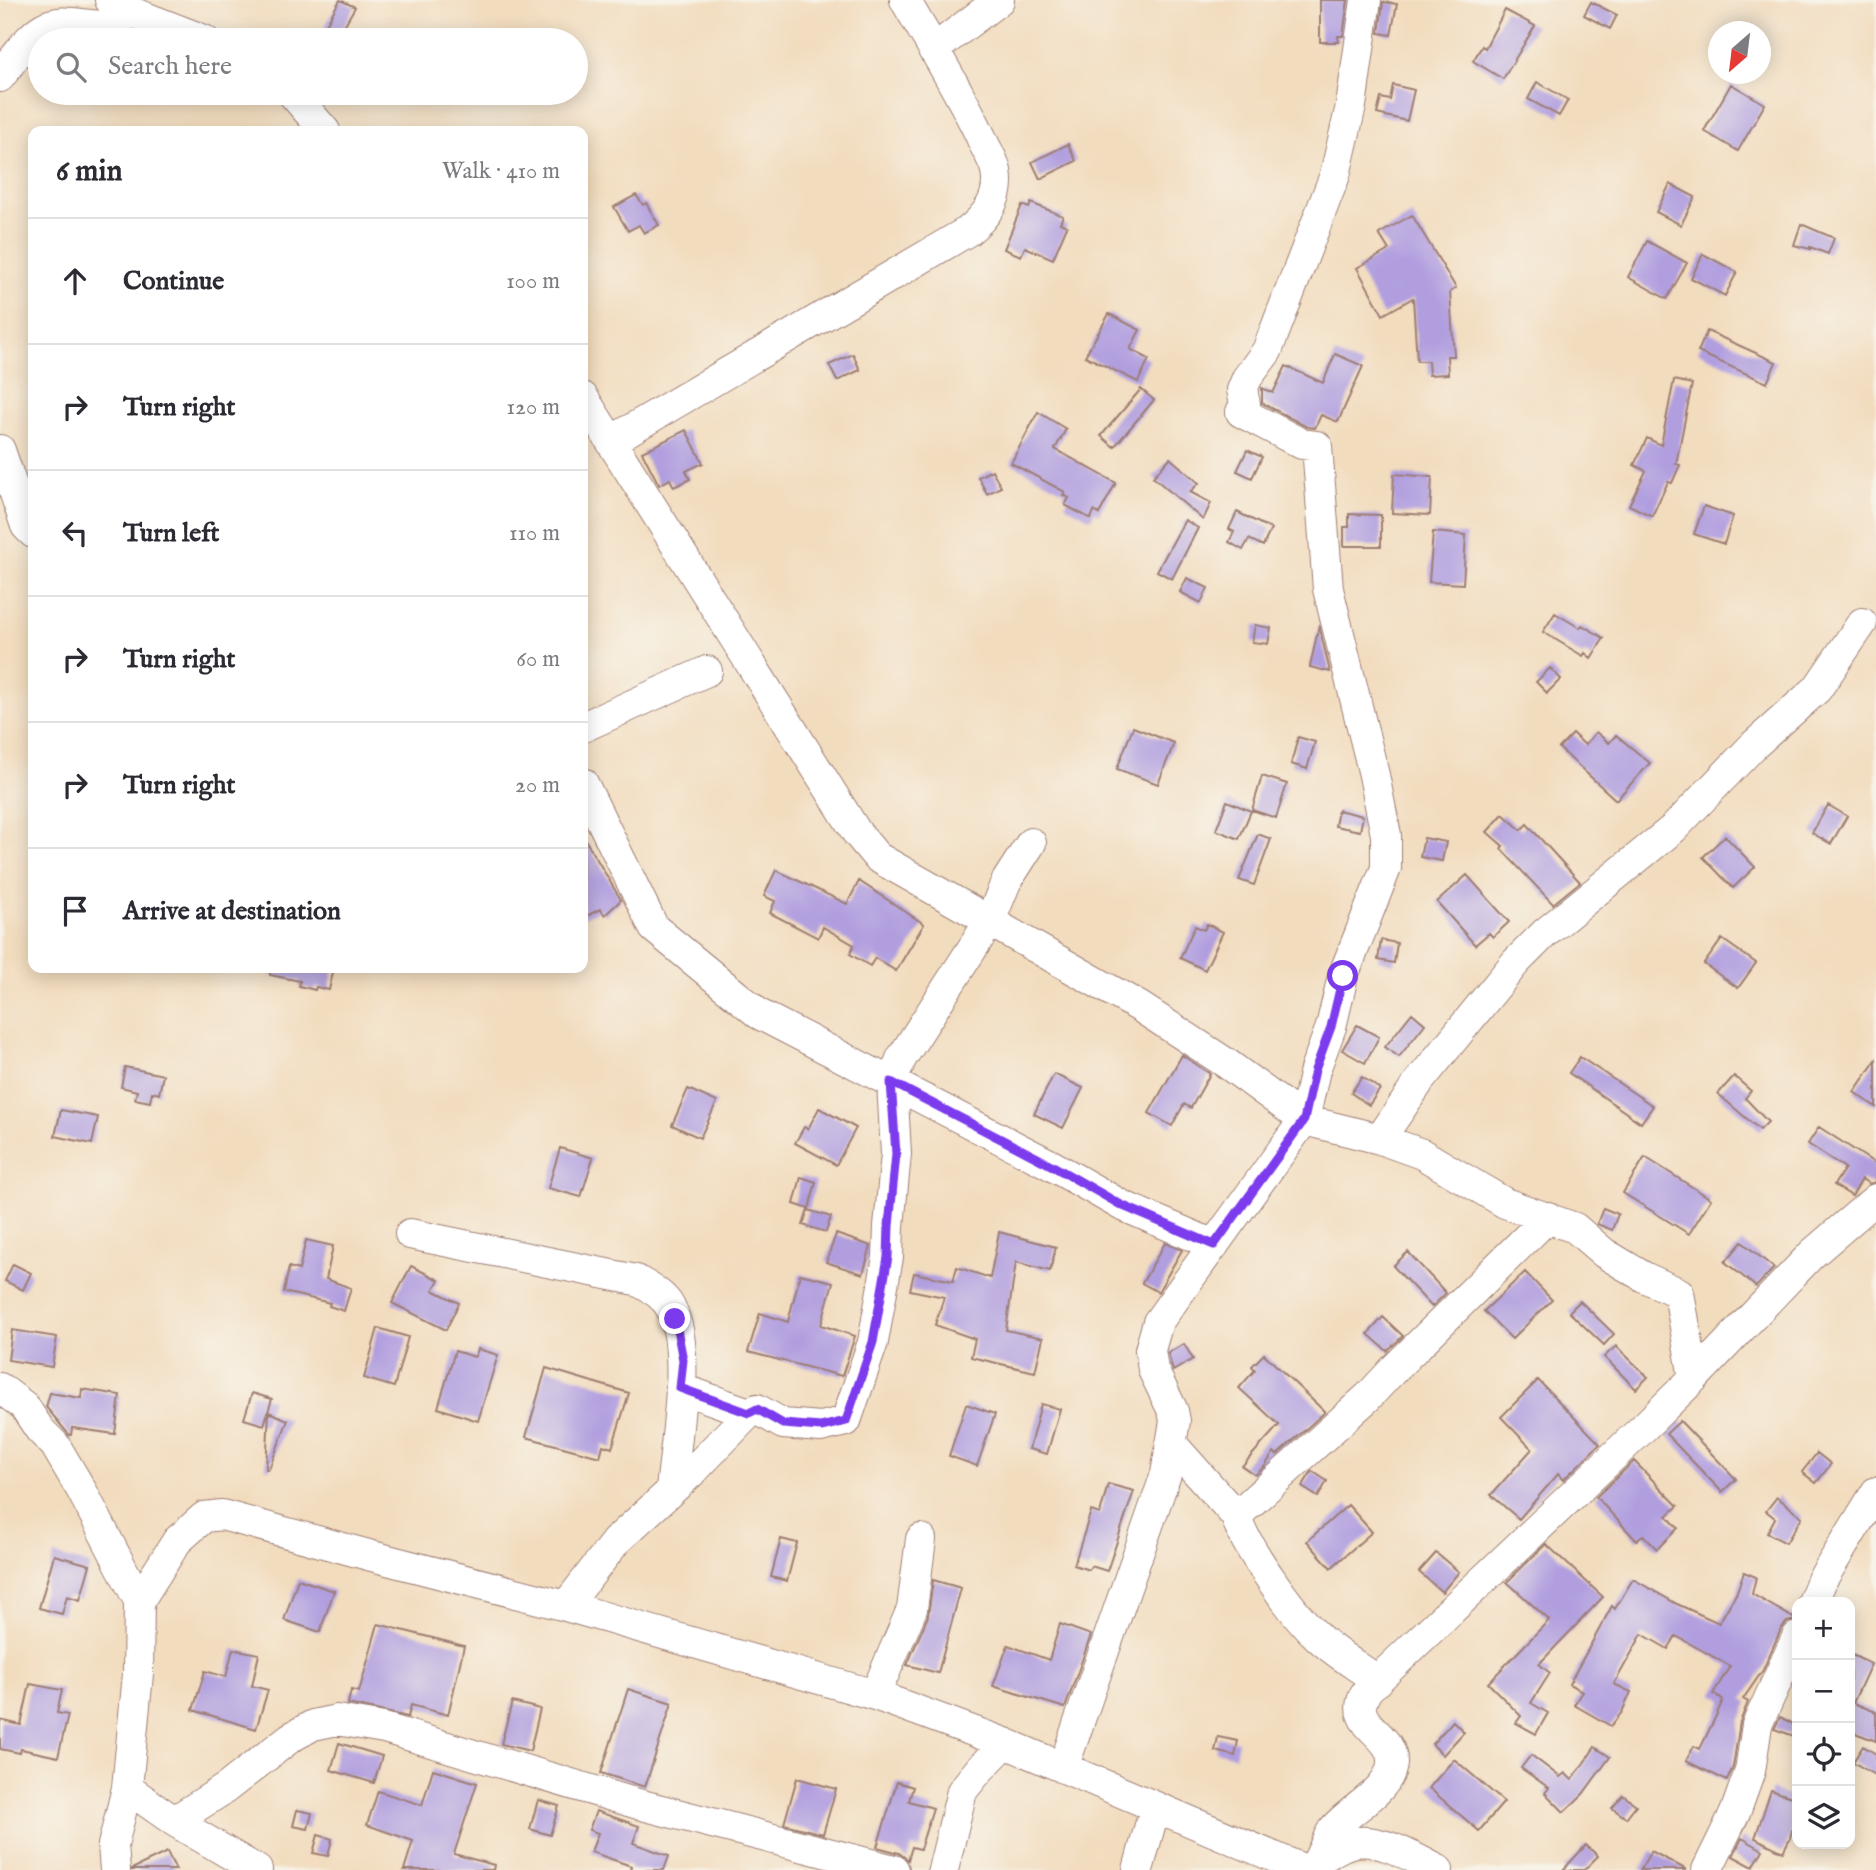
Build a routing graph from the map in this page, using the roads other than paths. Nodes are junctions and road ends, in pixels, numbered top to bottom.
1 (905, 0) edge
2 (999, 0) edge
3 (1366, 0) edge
4 (120, 6) edge
5 (43, 28) edge
6 (174, 28) edge
7 (28, 42) edge
8 (933, 50) junction
9 (0, 77) edge
10 (303, 105) edge
11 (322, 126) edge
12 (588, 405) edge
13 (611, 441) junction
14 (0, 450) edge
15 (28, 528) edge
16 (1862, 623) dead end
17 (707, 671) dead end
18 (588, 724) edge
19 (588, 793) edge
20 (1031, 844) dead end
21 (990, 921) junction
22 (891, 1082) junction
23 (1304, 1120) junction
24 (1380, 1139) junction
25 (1876, 1199) edge
26 (1548, 1217) junction
27 (410, 1234) dead end
28 (1214, 1245) junction
29 (1694, 1378) junction
30 (0, 1388) edge
31 (680, 1388) junction
32 (749, 1413) junction
33 (1171, 1443) junction
34 (671, 1491) junction
35 (1876, 1492) edge
36 (1236, 1516) junction
37 (921, 1539) dead end
38 (1815, 1597) edge
39 (139, 1601) junction
40 (566, 1606) junction
41 (1792, 1648) edge
42 (1377, 1681) junction
43 (875, 1695) junction
44 (1005, 1743) junction
45 (1063, 1768) junction
46 (127, 1788) junction
47 (1155, 1807) junction
48 (174, 1821) junction
49 (1312, 1867) edge
50 (115, 1870) edge
51 (257, 1870) edge
52 (894, 1870) edge
53 (943, 1870) edge
54 (1138, 1870) edge
55 (1438, 1870) edge
56 (1707, 1870) edge

1 - 8 street
2 - 8 street
3 - 23 street
4 - 5 street
4 - 6 street
7 - 9 street
8 - 13 street
10 - 11 street
12 - 13 street
13 - 21 street
14 - 15 street
16 - 24 street
17 - 18 street
19 - 22 street
20 - 21 street
21 - 22 street
21 - 23 street
22 - 28 street
22 - 32 street
23 - 24 street
23 - 28 street
24 - 26 street
25 - 29 street
26 - 29 street
26 - 36 street
27 - 31 street
28 - 33 street
29 - 42 street
30 - 39 street
31 - 32 street
31 - 34 street
32 - 34 street
33 - 36 street
33 - 45 street
34 - 40 street
35 - 38 street
36 - 42 street
37 - 43 street
39 - 40 street
39 - 46 street
40 - 43 street
41 - 56 street
42 - 49 street
43 - 44 street
44 - 45 street
44 - 53 street
45 - 47 street
46 - 48 street
46 - 50 street
47 - 49 street
47 - 54 street
48 - 51 street
48 - 52 street
49 - 55 street

